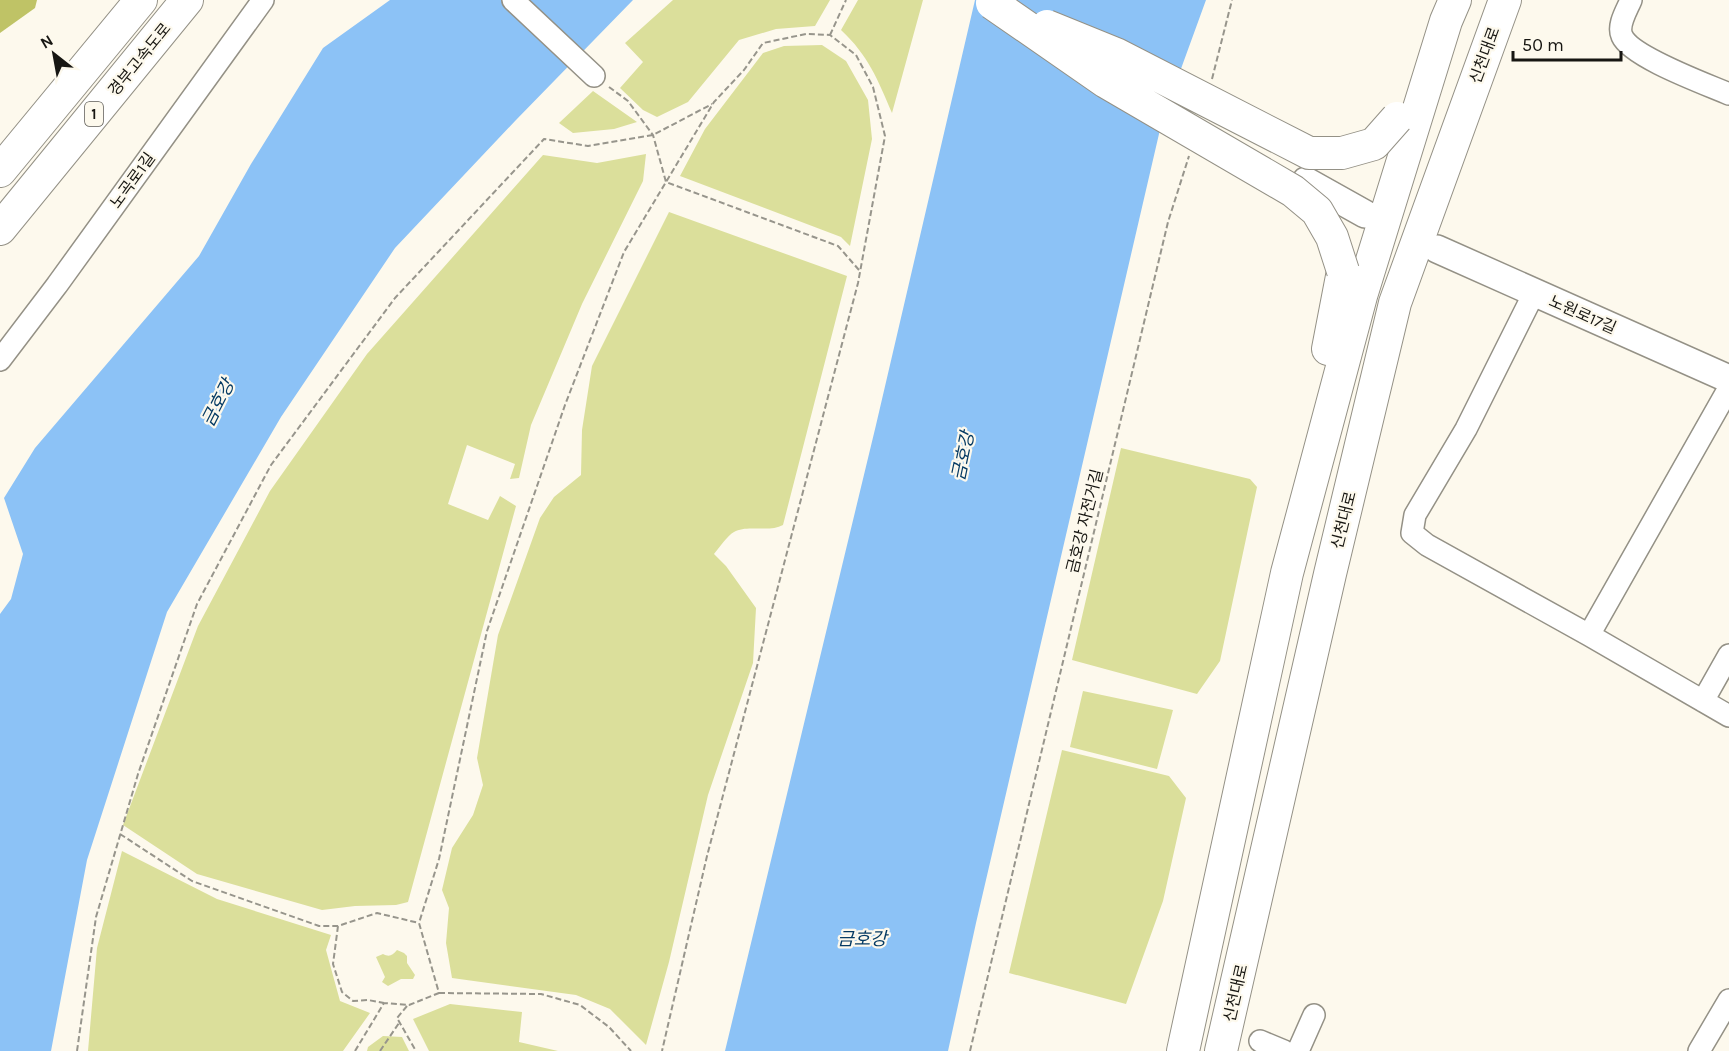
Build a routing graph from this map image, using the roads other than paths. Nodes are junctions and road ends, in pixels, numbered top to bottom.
1 (141, 0) edge
2 (187, 0) edge
3 (262, 0) edge
4 (513, 0) edge
5 (1505, 0) edge
6 (1631, 0) edge
7 (1450, 10) edge
8 (594, 76) road end
9 (1729, 94) edge
10 (0, 171) edge
11 (1306, 181) dead end
12 (1365, 214) dead end
13 (0, 229) edge
14 (1437, 249) dead end
15 (1534, 292) junction
16 (0, 360) edge
17 (1729, 379) edge
18 (1729, 388) edge
19 (1287, 573) junction
20 (1589, 635) junction
21 (1729, 656) edge
22 (1703, 701) junction
23 (1729, 716) edge
24 (1273, 826) junction
25 (1729, 999) edge
26 (1314, 1015) dead end
27 (1250, 1046) edge
28 (1183, 1051) edge
29 (1221, 1051) edge
30 (1284, 1051) edge
31 (1298, 1051) edge
32 (1699, 1051) edge

1 - 10 highway, 1
2 - 13 highway, 경부고속도로 / 1
3 - 16 street, 노곡로1길
4 - 8 street
5 - 24 highway, 신천대로
6 - 9 street
7 - 19 highway
7 - 19 highway, bridge
11 - 12 main road
14 - 15 main road, 노원로17길
15 - 17 main road, 노원로17길
15 - 20 street
18 - 20 street
19 - 28 highway
20 - 22 street
21 - 22 street
22 - 23 street
24 - 27 highway
24 - 29 highway, 신천대로
25 - 32 street
26 - 31 street
27 - 30 street

